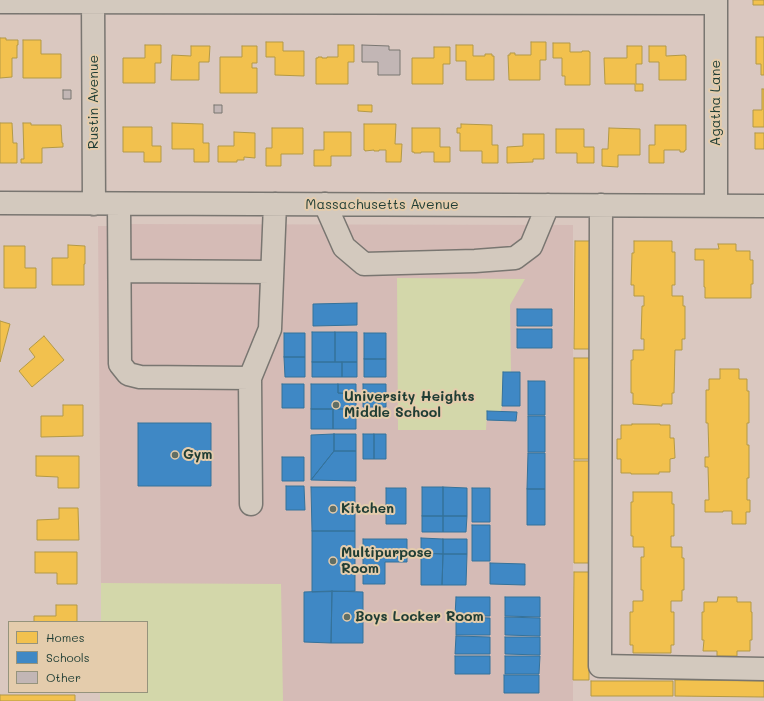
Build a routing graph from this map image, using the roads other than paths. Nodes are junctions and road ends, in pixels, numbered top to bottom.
1 (94, 1) edge
2 (0, 2) edge
3 (716, 2) edge
4 (0, 203) edge
5 (94, 204) junction
6 (119, 204) junction
7 (275, 204) junction
8 (325, 204) junction
9 (548, 205) junction
10 (601, 205) junction
11 (716, 206) junction
12 (764, 206) edge
13 (120, 271) junction
14 (272, 272) junction
15 (250, 378) junction
16 (251, 504) dead end
17 (764, 669) edge

1 - 2 street
1 - 3 street
1 - 5 street, Rustin Avenue
3 - 11 street, Agatha Lane
4 - 5 street, Massachusetts Avenue
5 - 6 street, Massachusetts Avenue
6 - 7 street, Massachusetts Avenue
6 - 13 street
7 - 8 street, Massachusetts Avenue
7 - 14 street
8 - 9 street, Massachusetts Avenue
8 - 9 street
9 - 10 street, Massachusetts Avenue
10 - 11 street, Massachusetts Avenue
10 - 17 street
11 - 12 street, Massachusetts Avenue
13 - 14 street
13 - 15 street
14 - 15 street
15 - 16 street

